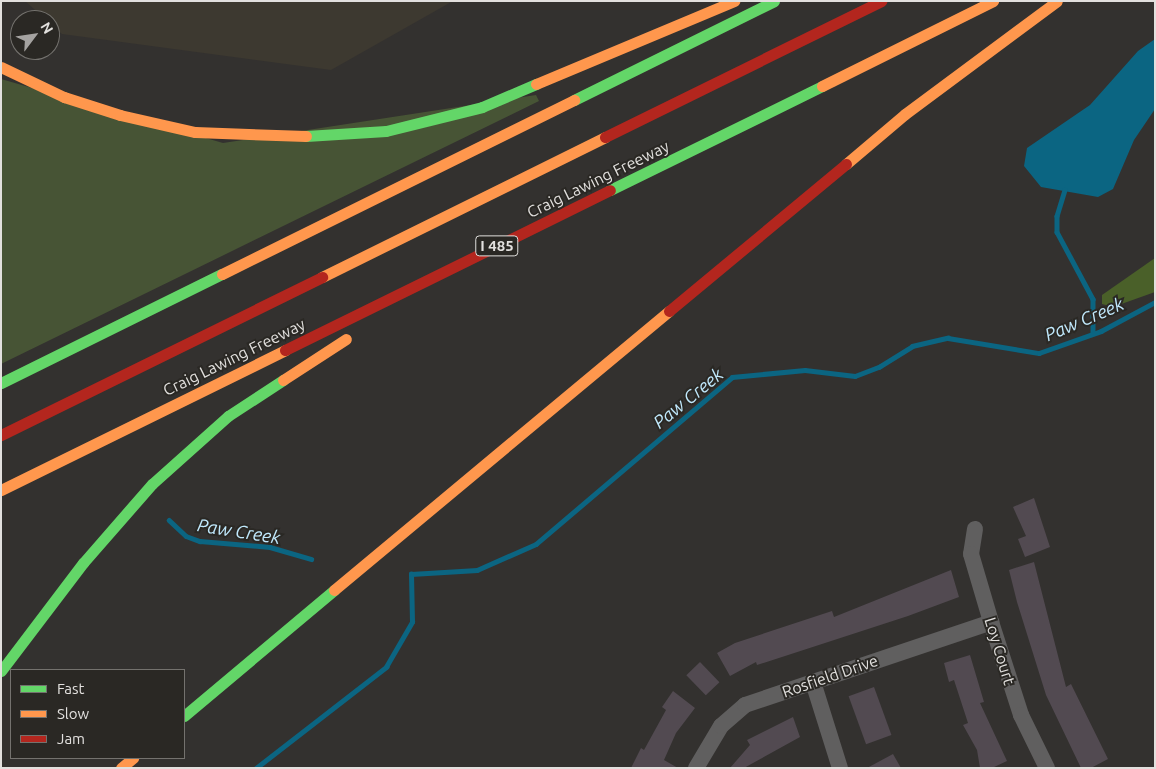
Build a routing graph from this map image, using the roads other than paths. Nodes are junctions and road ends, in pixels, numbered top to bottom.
1 (734, 1) edge
2 (774, 1) edge
3 (881, 1) edge
4 (993, 1) edge
5 (1057, 1) edge
6 (1, 67) edge
7 (630, 181) junction
8 (433, 292) dead end
9 (356, 333) dead end
10 (1, 383) edge
11 (1, 435) edge
12 (1, 490) edge
13 (975, 529) dead end
14 (991, 622) junction
15 (1, 671) edge
16 (813, 682) junction
17 (185, 715) edge
18 (132, 759) edge
19 (121, 768) edge
20 (696, 768) edge
21 (840, 768) edge
22 (1047, 768) edge

1 - 6 highway
2 - 10 highway
3 - 11 highway, Craig Lawing Freeway
4 - 7 highway, Craig Lawing Freeway / I 485
5 - 17 highway
7 - 8 highway
7 - 12 highway, Craig Lawing Freeway / I 485
9 - 15 highway
13 - 14 street, Loy Court
14 - 16 street, Rosfield Drive
14 - 22 street, Loy Court
16 - 20 street, Rosfield Drive
16 - 21 street
18 - 19 highway

